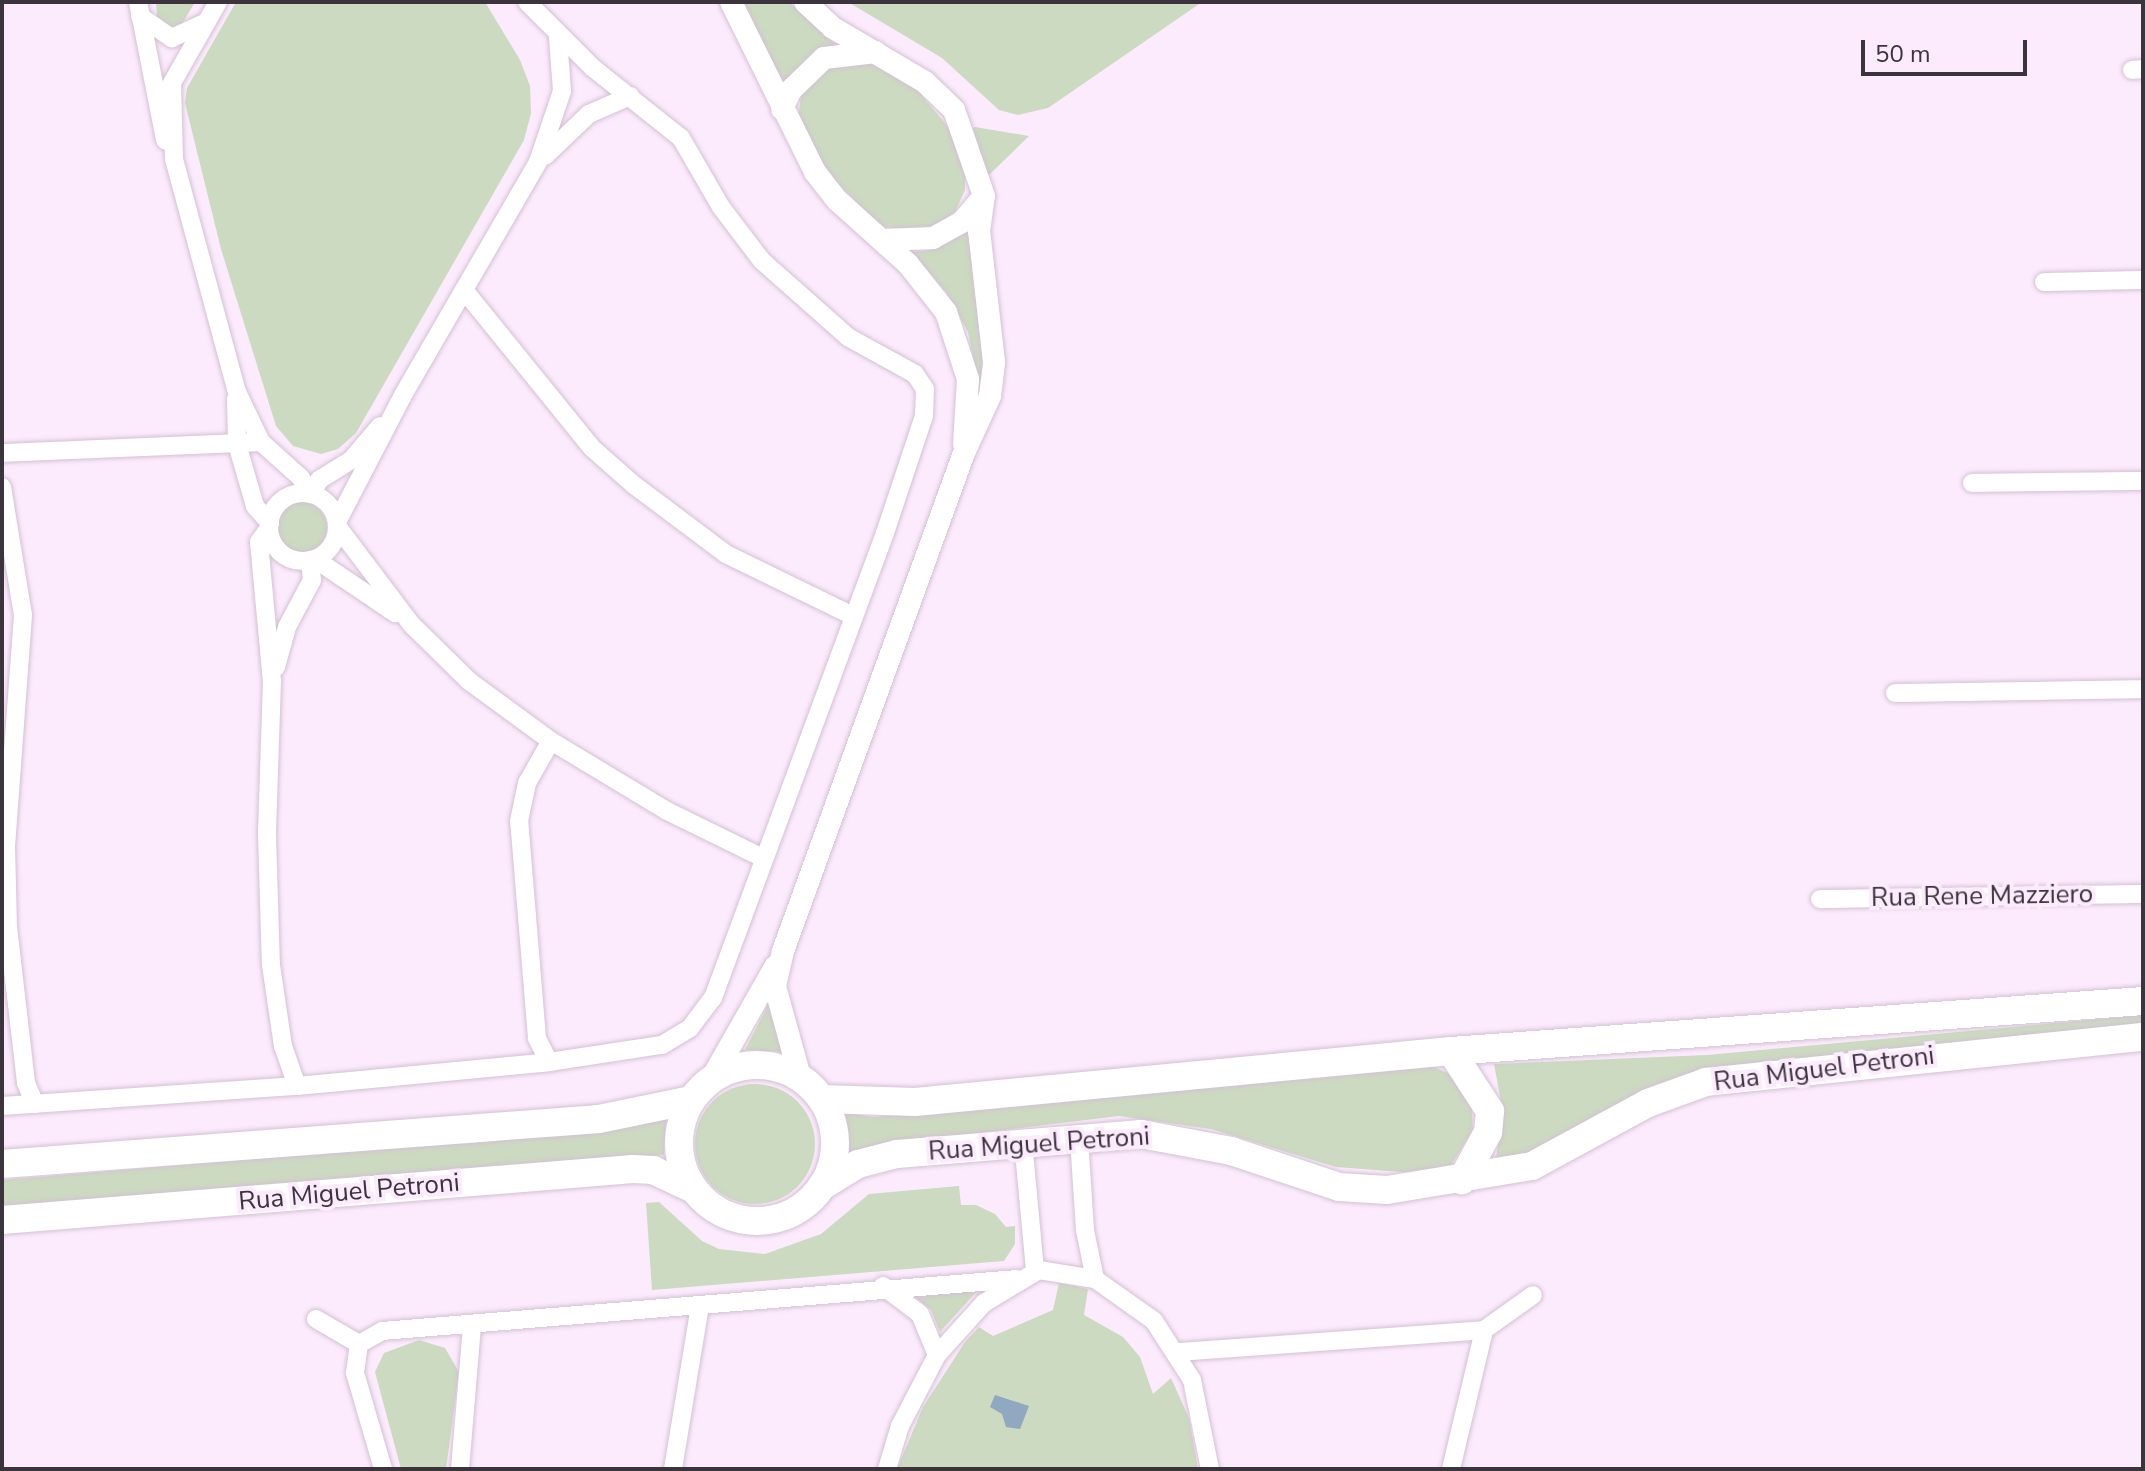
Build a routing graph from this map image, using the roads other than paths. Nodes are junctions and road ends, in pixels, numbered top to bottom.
1 (218, 2) edge
2 (527, 2) edge
3 (731, 2) edge
4 (805, 2) edge
5 (139, 9) edge
6 (206, 21) junction
7 (558, 38) junction
8 (877, 52) junction
9 (630, 96) junction
10 (782, 109) junction
11 (174, 159) junction
12 (538, 162) junction
13 (984, 196) junction
14 (884, 240) junction
15 (2143, 280) edge
16 (2044, 282) dead end
17 (464, 290) junction
18 (237, 392) junction
19 (403, 395) junction
20 (261, 442) junction
21 (237, 444) junction
22 (2, 453) edge
23 (964, 453) junction
24 (2143, 481) edge
25 (1972, 483) dead end
26 (2, 487) edge
27 (311, 494) junction
28 (337, 524) junction
29 (269, 526) junction
30 (313, 560) junction
31 (853, 616) junction
32 (411, 624) junction
33 (272, 681) junction
34 (2143, 689) edge
35 (1895, 693) dead end
36 (551, 741) junction
37 (763, 858) junction
38 (2143, 894) edge
39 (1820, 899) dead end
40 (783, 951) junction
41 (2143, 1001) edge
42 (2143, 1037) edge
43 (1451, 1051) junction
44 (549, 1062) junction
45 (800, 1077) junction
46 (712, 1078) junction
47 (297, 1086) junction
48 (822, 1099) junction
49 (691, 1100) junction
50 (35, 1104) junction
51 (2, 1106) edge
52 (1079, 1138) junction
53 (1023, 1141) junction
54 (2, 1164) edge
55 (1462, 1180) junction
56 (822, 1186) junction
57 (691, 1188) junction
58 (2, 1220) edge
59 (1035, 1271) junction
60 (1017, 1279) junction
61 (1095, 1279) junction
62 (883, 1286) junction
63 (1533, 1295) dead end
64 (700, 1306) junction
65 (316, 1319) dead end
66 (472, 1327) junction
67 (1484, 1330) junction
68 (359, 1344) junction
69 (1179, 1352) junction
70 (937, 1355) junction
71 (383, 1469) edge
72 (460, 1469) edge
73 (673, 1469) edge
74 (887, 1469) edge
75 (1210, 1469) edge
76 (1451, 1469) edge

1 - 6 street
2 - 7 street
3 - 10 street
4 - 8 street
5 - 6 street
5 - 11 street
6 - 11 street
7 - 9 street
7 - 12 street
8 - 10 street
8 - 13 street
9 - 12 street
9 - 31 street
10 - 14 street
11 - 18 street
12 - 17 street
13 - 14 street
13 - 23 street
14 - 23 street
15 - 16 street
17 - 19 street
17 - 31 street
18 - 20 street
18 - 21 street
19 - 27 street
19 - 28 street
20 - 21 street
20 - 27 street
21 - 22 street
21 - 29 street
23 - 40 street
24 - 25 street
26 - 50 street
27 - 28 street
27 - 29 street
28 - 30 street
28 - 32 street
29 - 30 street
29 - 33 street
30 - 32 street
30 - 33 street
31 - 37 street
32 - 36 street
33 - 47 street
34 - 35 street
36 - 37 street
36 - 44 street
37 - 44 street
38 - 39 street, Rua Rene Mazziero
40 - 45 street
40 - 46 street
41 - 43 main road, Rua Miguel Petroni
42 - 55 main road, Rua Miguel Petroni
43 - 48 main road, Rua Miguel Petroni
43 - 55 main road
44 - 47 street
45 - 46 main road
45 - 48 main road
46 - 49 main road
47 - 50 street
48 - 56 main road
49 - 54 main road, Rua Miguel Petroni
49 - 57 main road
50 - 51 street
52 - 53 main road, Rua Miguel Petroni
52 - 55 main road, Rua Miguel Petroni
52 - 61 street
53 - 56 main road, Rua Miguel Petroni
53 - 59 street
56 - 57 main road
57 - 58 main road, Rua Miguel Petroni
59 - 60 street
59 - 61 street
60 - 62 street
60 - 70 street
61 - 69 street
62 - 64 street
62 - 70 street
63 - 67 street
64 - 66 street
64 - 73 street
65 - 68 street
66 - 68 street
66 - 72 street
67 - 69 street
67 - 76 street
68 - 71 street
69 - 75 street
70 - 74 street

